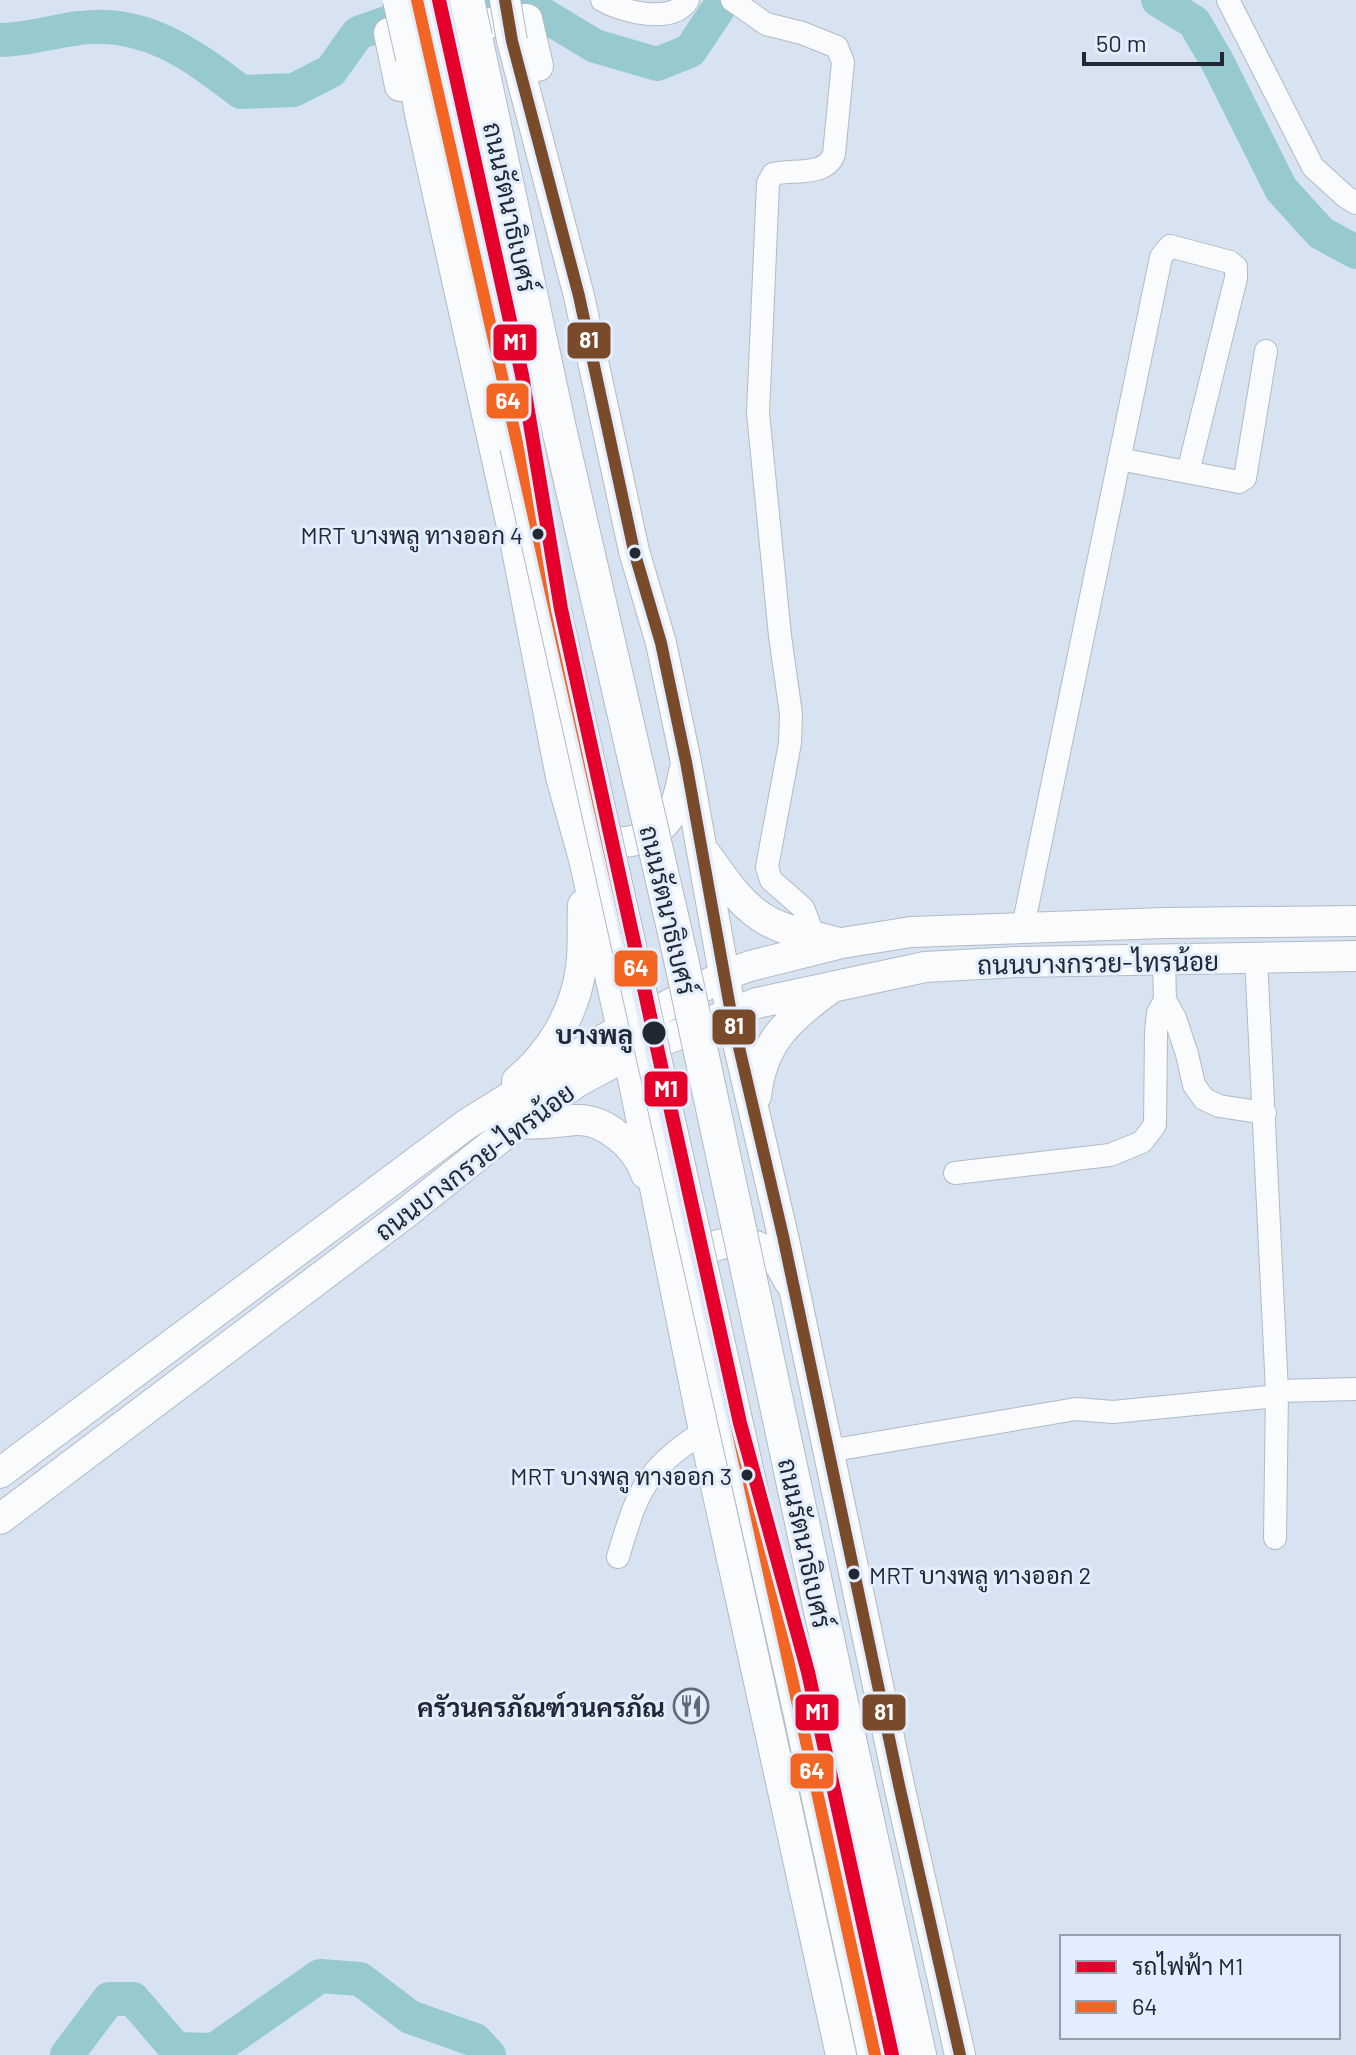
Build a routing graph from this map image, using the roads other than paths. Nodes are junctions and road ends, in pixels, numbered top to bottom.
1 (398, 0) edge
2 (417, 0) edge
3 (467, 0) edge
4 (505, 0) edge
5 (602, 0) edge
6 (688, 0) edge
7 (735, 2) edge
8 (1231, 2) edge
9 (419, 53) junction
10 (1356, 203) edge
11 (589, 342) junction
12 (1266, 351) dead end
13 (476, 365) junction
14 (1119, 459) junction
15 (1188, 472) junction
16 (686, 762) junction
17 (567, 799) junction
18 (701, 848) junction
19 (584, 859) junction
20 (1356, 921) edge
21 (1023, 927) junction
22 (818, 945) junction
23 (1356, 956) edge
24 (1256, 958) junction
25 (1164, 960) junction
26 (725, 975) junction
27 (820, 990) junction
28 (1165, 1000) junction
29 (731, 1013) junction
30 (624, 1043) junction
31 (754, 1111) junction
32 (1265, 1113) junction
33 (519, 1123) junction
34 (467, 1124) junction
35 (955, 1173) dead end
36 (668, 1245) junction
37 (796, 1303) junction
38 (682, 1318) junction
39 (1356, 1389) edge
40 (1277, 1394) junction
41 (704, 1431) junction
42 (828, 1451) junction
43 (0, 1473) edge
44 (0, 1519) edge
45 (1275, 1538) dead end
46 (618, 1557) dead end
47 (841, 2055) edge
48 (875, 2055) edge
49 (919, 2055) edge
50 (960, 2055) edge

1 - 9 main road, ถนนรัตนาธิเบศร์, bridge
2 - 9 main road, ถนนรัตนาธิเบศร์, bridge
3 - 49 main road, ถนนรัตนาธิเบศร์, bridge
4 - 11 main road, ถนนรัตนาธิเบศร์, bridge
5 - 6 street
7 - 22 street
8 - 10 street
9 - 13 main road, ถนนรัตนาธิเบศร์
9 - 48 main road, ถนนรัตนาธิเบศร์, bridge
11 - 13 main road
11 - 16 main road, ถนนรัตนาธิเบศร์
12 - 15 street
13 - 17 main road, ถนนรัตนาธิเบศร์
14 - 15 street
14 - 15 street
14 - 21 street
16 - 17 main road
16 - 18 main road, ถนนรัตนาธิเบศร์
17 - 19 main road, ถนนรัตนาธิเบศร์
18 - 22 main road
18 - 26 main road, ถนนรัตนาธิเบศร์
19 - 30 main road, ถนนรัตนาธิเบศร์
19 - 34 main road
20 - 21 main road, ถนนบางกรวย-ไทรน้อย
21 - 22 main road, ถนนบางกรวย-ไทรน้อย
22 - 26 main road, ถนนบางกรวย-ไทรน้อย
22 - 27 main road
23 - 24 main road, ถนนบางกรวย-ไทรน้อย
24 - 25 main road, ถนนบางกรวย-ไทรน้อย
24 - 32 street
25 - 27 main road, ถนนบางกรวย-ไทรน้อย
25 - 28 street
26 - 29 main road, ถนนรัตนาธิเบศร์
26 - 30 main road, ถนนบางกรวย-ไทรน้อย
27 - 29 main road, ถนนบางกรวย-ไทรน้อย
27 - 31 main road
28 - 32 street
28 - 35 street
29 - 30 main road, ถนนบางกรวย-ไทรน้อย
29 - 31 main road, ถนนรัตนาธิเบศร์
30 - 33 main road, ถนนบางกรวย-ไทรน้อย
30 - 34 main road, ถนนบางกรวย-ไทรน้อย
30 - 36 main road, ถนนรัตนาธิเบศร์
31 - 37 main road, ถนนรัตนาธิเบศร์
32 - 40 street
33 - 36 main road
33 - 44 main road, ถนนบางกรวย-ไทรน้อย
34 - 43 main road, ถนนบางกรวย-ไทรน้อย
36 - 38 main road, ถนนรัตนาธิเบศร์
37 - 38 main road
37 - 42 main road, ถนนรัตนาธิเบศร์
38 - 41 main road, ถนนรัตนาธิเบศร์
39 - 40 street
40 - 42 street
40 - 45 street
41 - 46 street
41 - 47 main road, ถนนรัตนาธิเบศร์
42 - 50 main road, ถนนรัตนาธิเบศร์

